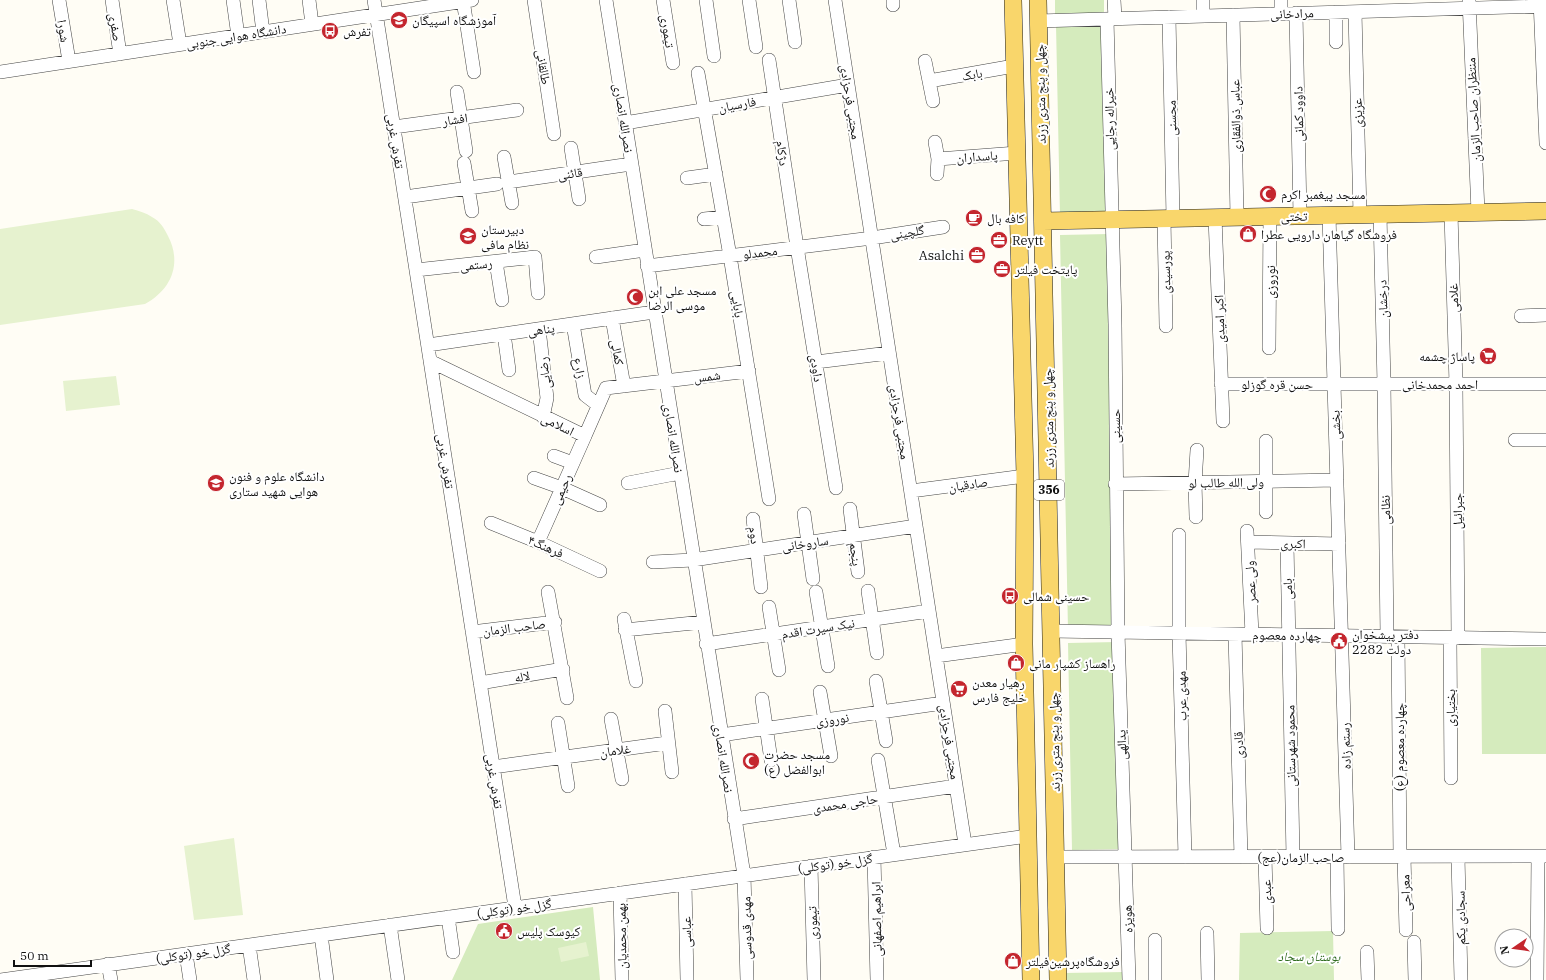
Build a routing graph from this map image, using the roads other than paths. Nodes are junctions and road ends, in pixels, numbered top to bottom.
1 (59, 0) edge
2 (112, 0) edge
3 (173, 0) edge
4 (233, 0) edge
5 (259, 0) edge
6 (309, 0) edge
7 (374, 0) edge
8 (466, 0) edge
9 (534, 0) edge
10 (606, 0) edge
11 (663, 0) edge
12 (706, 0) edge
13 (749, 0) edge
14 (789, 0) edge
15 (835, 0) edge
16 (1013, 0) edge
17 (1038, 0) edge
18 (1114, 0) edge
19 (1203, 0) edge
20 (1281, 0) edge
21 (1469, 4) edge
22 (1542, 4) edge
23 (1413, 5) edge
24 (1345, 9) edge
25 (1296, 13) junction
26 (376, 14) junction
27 (1281, 14) junction
28 (1233, 15) junction
29 (1203, 16) junction
30 (1168, 17) junction
31 (1111, 19) junction
32 (1038, 21) junction
33 (312, 24) junction
34 (263, 32) junction
35 (238, 36) junction
36 (795, 42) dead end
37 (1336, 42) dead end
38 (180, 44) junction
39 (756, 47) dead end
40 (120, 54) junction
41 (714, 56) dead end
42 (769, 60) dead end
43 (69, 61) junction
44 (925, 61) dead end
45 (674, 63) dead end
46 (1014, 66) junction
47 (0, 72) edge
48 (474, 72) dead end
49 (698, 73) dead end
50 (929, 81) junction
51 (848, 85) junction
52 (457, 92) dead end
53 (775, 97) junction
54 (933, 101) dead end
55 (1545, 103) edge
56 (517, 110) dead end
57 (704, 110) junction
58 (461, 118) junction
59 (625, 123) junction
60 (394, 127) junction
61 (554, 134) dead end
62 (935, 142) dead end
63 (1546, 143) edge
64 (571, 148) dead end
65 (1017, 153) junction
66 (504, 157) dead end
67 (938, 159) junction
68 (631, 164) junction
69 (574, 173) junction
70 (716, 174) junction
71 (937, 174) dead end
72 (687, 178) dead end
73 (503, 183) junction
74 (468, 188) junction
75 (405, 197) junction
76 (579, 199) dead end
77 (512, 203) dead end
78 (472, 211) dead end
79 (1546, 211) edge
80 (1478, 212) junction
81 (1451, 213) junction
82 (1360, 214) junction
83 (1380, 214) junction
84 (1329, 215) junction
85 (1270, 216) junction
86 (1300, 216) junction
87 (723, 217) junction
88 (1215, 217) junction
89 (1237, 217) junction
90 (1168, 218) junction
91 (704, 219) dead end
92 (1111, 219) junction
93 (1043, 221) junction
94 (943, 227) dead end
95 (872, 238) junction
96 (797, 247) junction
97 (645, 250) junction
98 (730, 256) junction
99 (596, 257) dead end
100 (496, 262) junction
101 (647, 266) junction
102 (416, 270) junction
103 (538, 293) dead end
104 (502, 300) dead end
105 (654, 312) junction
106 (1521, 316) dead end
107 (1546, 316) edge
108 (612, 318) junction
109 (573, 324) junction
110 (1166, 326) dead end
111 (539, 329) junction
112 (504, 334) junction
113 (428, 345) junction
114 (1269, 348) dead end
115 (889, 353) junction
116 (430, 361) junction
117 (816, 362) junction
118 (509, 370) dead end
119 (749, 371) junction
120 (665, 381) junction
121 (1221, 384) junction
122 (1334, 384) junction
123 (1384, 384) junction
124 (1456, 384) junction
125 (1546, 384) edge
126 (624, 386) junction
127 (598, 405) junction
128 (543, 417) junction
129 (1223, 421) dead end
130 (584, 436) junction
131 (1515, 440) dead end
132 (1546, 440) edge
133 (1266, 441) dead end
134 (1197, 450) dead end
135 (554, 456) dead end
136 (573, 463) junction
137 (680, 473) junction
138 (1025, 476) junction
139 (534, 478) dead end
140 (1337, 480) junction
141 (1266, 481) junction
142 (628, 483) dead end
143 (1195, 483) junction
144 (1115, 484) junction
145 (562, 488) junction
146 (836, 488) dead end
147 (911, 491) junction
148 (769, 499) dead end
149 (600, 505) dead end
150 (850, 509) dead end
151 (1266, 512) dead end
152 (804, 514) dead end
153 (1196, 517) dead end
154 (753, 519) dead end
155 (491, 524) dead end
156 (916, 526) junction
157 (1179, 535) dead end
158 (853, 536) junction
159 (1248, 537) joint
160 (538, 542) junction
161 (808, 542) junction
162 (1287, 543) junction
163 (1339, 544) junction
164 (758, 550) junction
165 (693, 560) junction
166 (653, 562) dead end
167 (600, 572) dead end
168 (858, 572) dead end
169 (813, 579) dead end
170 (761, 587) dead end
171 (868, 591) dead end
172 (548, 592) dead end
173 (816, 592) dead end
174 (769, 607) dead end
175 (929, 611) junction
176 (872, 620) junction
177 (555, 622) junction
178 (703, 622) junction
179 (822, 627) junction
180 (1052, 631) junction
181 (472, 632) junction
182 (1118, 632) junction
183 (1179, 633) junction
184 (774, 634) junction
185 (1235, 634) junction
186 (1252, 634) junction
187 (1288, 635) junction
188 (1341, 636) junction
189 (1392, 636) junction
190 (1454, 638) junction
191 (1546, 639) edge
192 (706, 644) junction
193 (1024, 644) junction
194 (877, 653) dead end
195 (936, 656) junction
196 (828, 666) dead end
197 (563, 669) junction
198 (779, 670) dead end
199 (876, 680) dead end
200 (636, 682) dead end
201 (480, 683) junction
202 (820, 692) dead end
203 (567, 698) dead end
204 (762, 699) dead end
205 (943, 703) junction
206 (665, 711) dead end
207 (881, 712) junction
208 (611, 719) dead end
209 (825, 720) junction
210 (558, 723) dead end
211 (767, 728) junction
212 (721, 736) junction
213 (886, 741) dead end
214 (667, 743) junction
215 (616, 750) junction
216 (831, 756) dead end
217 (563, 757) junction
218 (772, 760) dead end
219 (878, 760) dead end
220 (493, 767) junction
221 (672, 772) dead end
222 (1451, 778) dead end
223 (622, 779) dead end
224 (568, 786) dead end
225 (956, 786) junction
226 (885, 797) junction
227 (734, 819) junction
228 (1028, 836) junction
229 (965, 844) junction
230 (894, 854) junction
231 (1542, 856) edge
232 (874, 857) junction
233 (1125, 857) junction
234 (1185, 857) junction
235 (1241, 857) junction
236 (1265, 857) junction
237 (1293, 857) junction
238 (1342, 857) junction
239 (1402, 857) junction
240 (1458, 857) junction
241 (1056, 858) junction
242 (811, 866) junction
243 (744, 875) junction
244 (685, 884) junction
245 (620, 893) junction
246 (515, 908) junction
247 (1542, 909) edge
248 (448, 917) junction
249 (390, 925) junction
250 (1267, 928) dead end
251 (1338, 929) dead end
252 (1406, 930) dead end
253 (1207, 933) dead end
254 (321, 935) junction
255 (1155, 940) dead end
256 (1414, 942) dead end
257 (249, 945) junction
258 (453, 952) dead end
259 (1367, 952) dead end
260 (1542, 952) edge
261 (186, 954) junction
262 (108, 964) junction
263 (32, 978) edge
264 (0, 980) edge
265 (111, 980) edge
266 (190, 980) edge
267 (254, 980) edge
268 (328, 980) edge
269 (398, 980) edge
270 (622, 980) edge
271 (688, 980) edge
272 (747, 980) edge
273 (814, 980) edge
274 (877, 980) edge
275 (1031, 980) edge
276 (1058, 980) edge
277 (1129, 980) edge
278 (1156, 980) edge
279 (1208, 980) edge
280 (1368, 980) edge
281 (1415, 980) edge
282 (1461, 980) edge
283 (1537, 980) edge

1 - 43 street, شورا
2 - 40 street, صفری
3 - 38 street
4 - 35 street
5 - 34 street
6 - 33 street
7 - 26 street, تفرش غربی
8 - 26 street, دانشگاه هوایی جنوبی
8 - 48 street
9 - 61 street, طالقانی
10 - 59 street, نصرالله انصاری
11 - 45 street, تیموری
12 - 41 street
13 - 39 street
14 - 36 street
15 - 51 street, مجتبی فرحزادی
16 - 46 main road, چهل و پنج متری زرند / 356
17 - 32 main road, چهل و پنج متری زرند / 356
18 - 31 street
19 - 29 street
20 - 27 street
21 - 22 street, مرادخانی
21 - 23 street, مرادخانی
21 - 80 street, منتظران صاحب الزمان
22 - 55 street
23 - 24 street, مرادخانی
24 - 25 street, مرادخانی
24 - 37 street
24 - 82 street, عزیزی
25 - 27 street, مرادخانی
25 - 86 street, داوود کمانی
26 - 33 street, دانشگاه هوایی جنوبی
26 - 60 street, تفرش غربی
27 - 28 street, مرادخانی
28 - 29 street, مرادخانی
28 - 89 street, عباس ذوالفقاری
29 - 30 street, مرادخانی
30 - 31 street, مرادخانی
30 - 90 street, محسنی
31 - 32 street, مرادخانی
31 - 92 street, خیراله رجایی
32 - 93 main road, چهل و پنج متری زرند / 356
33 - 34 street, دانشگاه هوایی جنوبی
34 - 35 street, دانشگاه هوایی جنوبی
35 - 38 street, دانشگاه هوایی جنوبی
38 - 40 street, دانشگاه هوایی جنوبی
40 - 43 street, دانشگاه هوایی جنوبی
42 - 53 street, دژکام
43 - 47 street, دانشگاه هوایی جنوبی
44 - 50 street
46 - 50 street, بابک
46 - 65 main road, چهل و پنج متری زرند / 356
49 - 57 street
50 - 54 street
51 - 53 street, فارسیان
51 - 95 street, مجتبی فرحزادی
52 - 58 street
53 - 57 street, فارسیان
53 - 96 street, دژکام
55 - 63 street
56 - 58 street, افشار
57 - 59 street, فارسیان
57 - 70 street, بابایی
58 - 60 street, افشار
58 - 74 street
59 - 68 street, نصرالله انصاری
60 - 75 street, تفرش غربی
62 - 67 street
64 - 69 street
65 - 67 street, پاسداران
65 - 138 main road, چهل و پنج متری زرند / 356
66 - 73 street
67 - 71 street
68 - 69 street, قائنی
68 - 97 street, نصرالله انصاری
69 - 73 street, قائنی
69 - 76 street
70 - 72 street
70 - 87 street, بابایی
73 - 74 street, قائنی
73 - 77 street
74 - 75 street, قائنی
74 - 78 street
75 - 102 street, تفرش غربی
79 - 80 main road, تختی
80 - 81 main road, تختی
81 - 83 main road, تختی
81 - 124 street, غلامی
82 - 83 main road, تختی
82 - 84 main road, تختی
83 - 123 street, درخشان
84 - 86 main road, تختی
84 - 122 street, بخشی
85 - 86 main road, تختی
85 - 89 main road, تختی
85 - 114 street, نوروزی
87 - 91 street
87 - 98 street, بابایی
88 - 89 main road, تختی
88 - 90 main road, تختی
88 - 121 street, اکبر امیدی
90 - 92 main road, تختی
90 - 110 street, پورسیدی
92 - 93 main road, تختی
92 - 144 street, حسینی
93 - 180 main road, چهل و پنج متری زرند / 356
94 - 95 street, گلچینی
95 - 96 street, محمدلو
95 - 115 street, مجتبی فرحزادی
96 - 98 street, محمدلو
96 - 117 street, داودی
97 - 99 street
97 - 101 street, نصرالله انصاری
98 - 101 street, محمدلو
98 - 119 street, بابایی
100 - 102 street, رستمی
100 - 103 street, رستمی
100 - 104 street
101 - 105 street, نصرالله انصاری
102 - 113 street, تفرش غربی
105 - 108 street, پناهی
105 - 120 street, نصرالله انصاری
106 - 107 street
108 - 109 street, پناهی
108 - 126 street, کمالی
109 - 111 street, پناهی
109 - 127 street, زارع
111 - 112 street, پناهی
111 - 128 street, رضایی
112 - 113 street, پناهی
112 - 118 street
113 - 116 street, تفرش غربی
115 - 117 street
115 - 147 street, مجتبی فرحزادی
116 - 128 street, اسلامی
116 - 181 street, تفرش غربی
117 - 146 street, داودی
119 - 120 street, شمس
119 - 148 street, بابایی
120 - 126 street, اسلامی
120 - 137 street, نصرالله انصاری
121 - 122 street, حسن قره گوزلو
121 - 129 street, اکبر امیدی
122 - 123 street, احمد محمدخانی
122 - 140 street, بخشی
123 - 124 street, احمد محمدخانی
123 - 189 street, نظامی
124 - 125 street, احمد محمدخانی
124 - 190 street, جبرائیل
126 - 127 street, اسلامی
127 - 130 street, اسلامی
128 - 130 street, اسلامی
130 - 136 street, رحیمی
131 - 132 street
133 - 141 street
134 - 143 street
135 - 136 street
136 - 145 street, رحیمی
137 - 142 street
137 - 165 street, نصرالله انصاری
138 - 147 street, صادقیان
138 - 193 main road, چهل و پنج متری زرند / 356
139 - 145 street
140 - 141 street, ولی الله طالب لو
140 - 163 street, بخشی
141 - 143 street, ولی الله طالب لو
141 - 151 street
143 - 144 street, ولی الله طالب لو
143 - 153 street
144 - 182 street, حسینی
145 - 149 street
145 - 160 street, رحیمی
147 - 156 street, مجتبی فرحزادی
150 - 158 street, پنجم
152 - 161 street
154 - 164 street, دوم
155 - 160 street, فرهنگ۴
156 - 158 street, ساروخانی
156 - 175 street, مجتبی فرحزادی
157 - 183 street, مهدی عرب
158 - 161 street, ساروخانی
158 - 168 street, پنجم
159 - 162 street, اکبری
159 - 186 street, ولی عصر
160 - 167 street, فرهنگ۴
161 - 164 street, ساروخانی
161 - 169 street
162 - 163 street, اکبری
162 - 187 street, بامی
163 - 188 street, بخشی
164 - 165 street, ساروخانی
164 - 170 street, دوم
165 - 166 street, ساروخانی
165 - 178 street, نصرالله انصاری
171 - 176 street
172 - 177 street
173 - 179 street
174 - 184 street
175 - 176 street, نیک سیرت اقدم
175 - 195 street, مجتبی فرحزادی
176 - 179 street, نیک سیرت اقدم
176 - 194 street
177 - 181 street, صاحب الزمان
177 - 197 street
178 - 192 street, نصرالله انصاری
178 - 200 street
179 - 184 street, نیک سیرت اقدم
179 - 196 street
180 - 182 street, چهارده معصوم
180 - 241 main road, چهل و پنج متری زرند / 356
181 - 201 street, تفرش غربی
182 - 183 street, چهارده معصوم
182 - 233 street, یدالهی
183 - 185 street, چهارده معصوم
183 - 234 street, مهدی عرب
184 - 192 street, نیک سیرت اقدم
184 - 198 street
185 - 186 street, چهارده معصوم
185 - 235 street, قادری
186 - 187 street, چهارده معصوم
187 - 188 street, چهارده معصوم
187 - 237 street, محمود شهرستانی
188 - 189 street, چهارده معصوم
188 - 238 street, رستم زاده
189 - 190 street, چهارده معصوم
189 - 239 street, چهارده معصوم (ع)
190 - 191 street, چهارده معصوم
190 - 222 street, بختیاری
192 - 212 street, نصرالله انصاری
193 - 195 street
193 - 228 main road, چهل و پنج متری زرند / 356
195 - 205 street, مجتبی فرحزادی
197 - 201 street, لاله
197 - 203 street
199 - 207 street
201 - 220 street, تفرش غربی
202 - 209 street
204 - 211 street
205 - 207 street, نوروزی
205 - 225 street, مجتبی فرحزادی
206 - 214 street
207 - 209 street, نوروزی
207 - 213 street
208 - 215 street
209 - 211 street, نوروزی
209 - 216 street
210 - 217 street
211 - 212 street, نوروزی
211 - 218 street
212 - 227 street, نصرالله انصاری
214 - 215 street, غلامان
214 - 221 street
215 - 217 street, غلامان
215 - 223 street
217 - 220 street, غلامان
217 - 224 street
219 - 226 street
220 - 246 street, تفرش غربی
225 - 226 street, حاجی محمدی
225 - 229 street, مجتبی فرحزادی
226 - 227 street, حاجی محمدی
226 - 230 street
227 - 243 street, نصرالله انصاری
228 - 229 street, گزل خو (توکلی)
228 - 275 main road, چهل و پنج متری زرند / 356
229 - 230 street, گزل خو (توکلی)
230 - 232 street, گزل خو (توکلی)
231 - 240 street, صاحب الزمان(عج)
231 - 247 street
232 - 242 street, گزل خو (توکلی)
232 - 274 street, ابراهیم اصفهانی
233 - 234 street, صاحب الزمان(عج)
233 - 241 street, صاحب الزمان(عج)
233 - 277 street, هویزه
234 - 235 street, صاحب الزمان(عج)
235 - 236 street, صاحب الزمان(عج)
236 - 237 street, صاحب الزمان(عج)
236 - 250 street, عبدی
237 - 238 street, صاحب الزمان(عج)
238 - 239 street, صاحب الزمان(عج)
238 - 251 street, رستم زاده
239 - 240 street, صاحب الزمان(عج)
239 - 252 street, معراحی
240 - 282 street, سجادی یکم
241 - 276 main road, چهل و پنج متری زرند / 356
242 - 243 street, گزل خو (توکلی)
242 - 273 street, تیموری
243 - 244 street, گزل خو (توکلی)
243 - 272 street, مهدی قدوسی
244 - 245 street, گزل خو (توکلی)
244 - 271 street, عباسی
245 - 246 street, گزل خو (توکلی)
245 - 270 street, بهمن محمدیان
246 - 248 street, گزل خو (توکلی)
247 - 260 street
248 - 249 street, گزل خو (توکلی)
248 - 258 street
249 - 254 street, گزل خو (توکلی)
249 - 269 street
253 - 279 street
254 - 257 street, گزل خو (توکلی)
254 - 268 street
255 - 278 street
256 - 281 street
257 - 261 street, گزل خو (توکلی)
257 - 267 street
259 - 280 street
260 - 283 street
261 - 262 street, گزل خو (توکلی)
261 - 266 street
262 - 263 street, گزل خو (توکلی)
262 - 265 street
263 - 264 street, گزل خو (توکلی)

